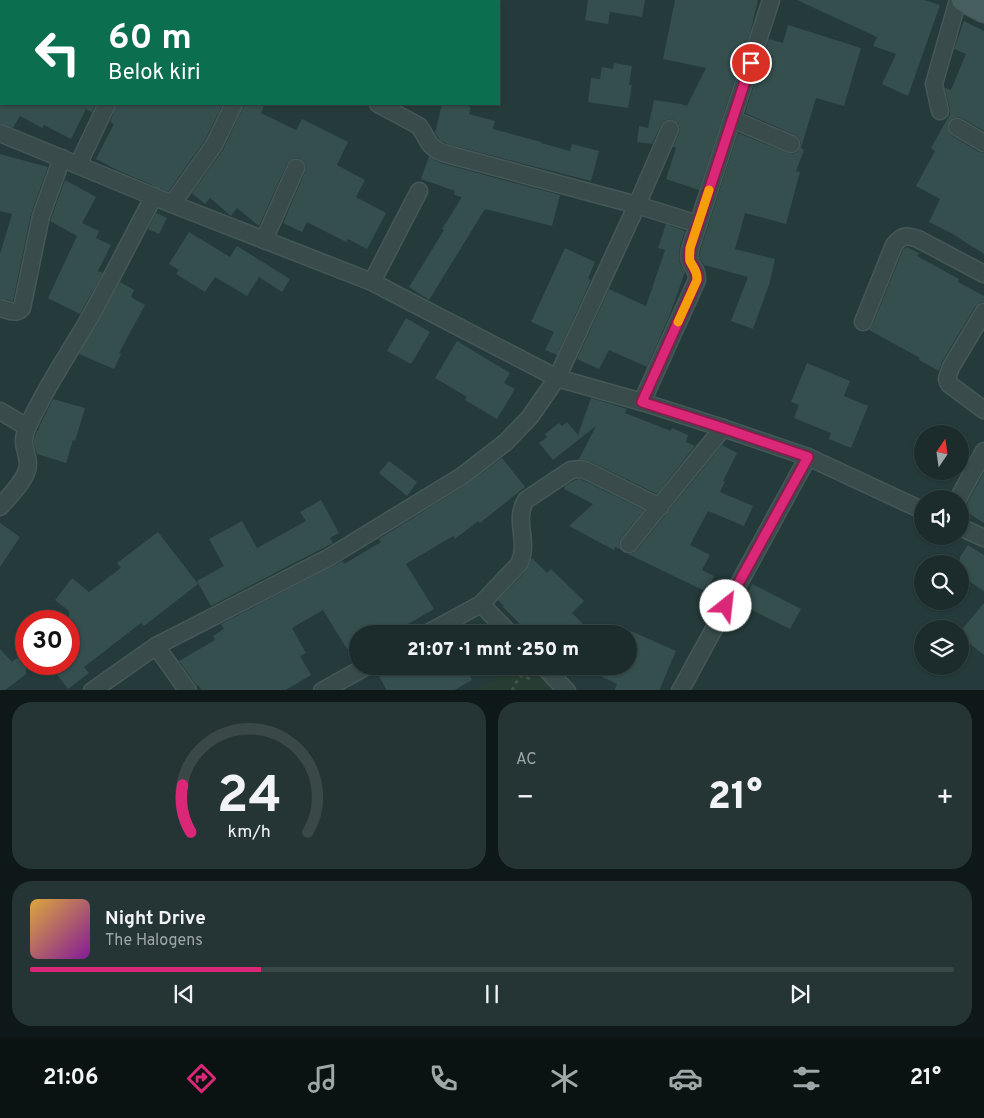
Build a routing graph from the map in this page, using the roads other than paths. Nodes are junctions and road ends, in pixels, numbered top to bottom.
1 (771, 0) edge
2 (958, 0) edge
3 (963, 0) edge
4 (984, 11) edge
5 (107, 105) edge
6 (234, 105) edge
7 (380, 105) edge
8 (940, 111) dead end
9 (732, 119) junction
10 (956, 127) dead end
11 (670, 129) dead end
12 (1, 135) edge
13 (984, 143) edge
14 (791, 144) dead end
15 (62, 158) junction
16 (78, 165) junction
17 (296, 168) dead end
18 (419, 191) dead end
19 (154, 196) junction
20 (172, 204) junction
21 (636, 205) junction
22 (698, 224) junction
23 (264, 240) junction
24 (984, 274) edge
25 (372, 282) junction
26 (0, 308) edge
27 (984, 312) edge
28 (863, 322) dead end
29 (557, 378) junction
30 (642, 402) junction
31 (984, 410) edge
32 (0, 411) edge
33 (27, 427) junction
34 (723, 428) junction
35 (984, 451) edge
36 (808, 457) junction
37 (963, 490) edge
38 (914, 506) edge
39 (0, 507) edge
40 (660, 507) junction
41 (969, 531) edge
42 (984, 538) edge
43 (629, 544) dead end
44 (481, 604) junction
45 (442, 625) edge
46 (501, 625) edge
47 (156, 646) junction
48 (350, 675) edge
49 (552, 675) edge
50 (92, 690) edge
51 (188, 690) edge
52 (322, 690) edge
53 (567, 690) edge
54 (680, 690) edge

1 - 9 street
2 - 8 street
3 - 4 street
5 - 16 street
6 - 20 street
7 - 21 street
9 - 14 street
9 - 22 street
10 - 13 street
11 - 21 street
12 - 15 street
15 - 16 street
15 - 26 street
16 - 19 street
17 - 23 street
18 - 25 street
19 - 20 street
19 - 33 street
20 - 23 street
21 - 22 street
21 - 29 street
22 - 30 street
23 - 25 street
24 - 28 street
25 - 29 street
27 - 31 street
29 - 30 street
29 - 47 street
30 - 34 street
32 - 33 street
33 - 39 street
34 - 36 street
34 - 40 street
35 - 37 street
36 - 38 street
36 - 54 street
40 - 43 street
40 - 44 street
41 - 42 street
44 - 45 street
44 - 46 street
47 - 50 street
47 - 51 street
48 - 52 street
49 - 53 street

